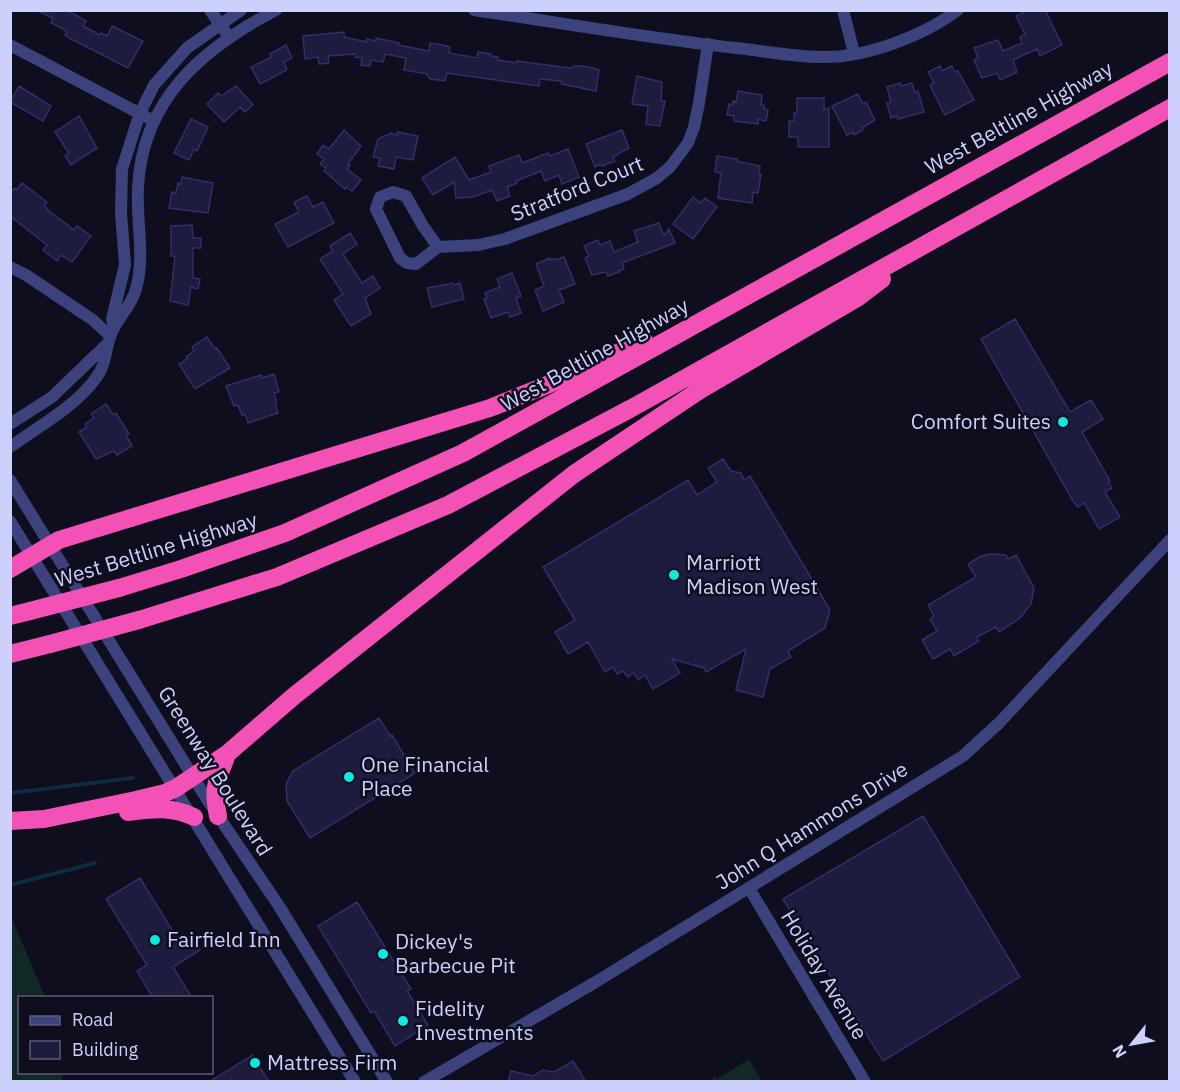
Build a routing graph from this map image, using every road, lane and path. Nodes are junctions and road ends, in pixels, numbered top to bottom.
1 (210, 10) edge
2 (241, 10) edge
3 (276, 10) edge
4 (474, 10) edge
5 (843, 10) edge
6 (958, 10) edge
7 (219, 24) junction
8 (229, 37) junction
9 (708, 44) junction
10 (10, 45) edge
11 (854, 53) junction
12 (1170, 62) edge
13 (1170, 108) edge
14 (140, 114) junction
15 (154, 121) junction
16 (932, 241) junction
17 (438, 247) junction
18 (10, 267) edge
19 (770, 284) junction
20 (110, 336) junction
21 (10, 424) edge
22 (10, 447) edge
23 (10, 480) edge
24 (10, 521) edge
25 (1170, 540) edge
26 (50, 544) junction
27 (32, 556) junction
28 (10, 569) edge
29 (10, 616) edge
30 (10, 654) edge
31 (226, 754) junction
32 (194, 776) junction
33 (176, 788) junction
34 (219, 816) junction
35 (194, 818) junction
36 (10, 821) edge
37 (10, 830) edge
38 (749, 888) junction
39 (355, 1082) edge
40 (387, 1082) edge
41 (424, 1082) edge
42 (865, 1082) edge

1 - 7 street
2 - 7 street
3 - 8 street
4 - 9 street
5 - 11 street
6 - 11 street
7 - 8 street
7 - 14 street
8 - 15 street
9 - 11 street
9 - 17 street, Stratford Court
10 - 14 street
12 - 19 highway, West Beltline Highway
13 - 16 highway
14 - 15 street
14 - 20 street
15 - 20 street
16 - 30 highway, bridge
16 - 31 highway
17 - 17 street
18 - 20 street
19 - 26 highway
19 - 29 highway, West Beltline Highway, bridge
20 - 21 street
20 - 22 street
23 - 26 street, Greenway Boulevard
24 - 27 street, Greenway Boulevard
25 - 38 street, John Q Hammons Drive
26 - 27 highway
26 - 32 street, Greenway Boulevard
27 - 28 highway
27 - 33 street, Greenway Boulevard
31 - 32 highway
31 - 34 highway
32 - 33 highway
32 - 34 street, Greenway Boulevard
33 - 35 street, Greenway Boulevard
33 - 36 highway
34 - 40 street, Greenway Boulevard
35 - 37 highway
35 - 39 street, Greenway Boulevard
38 - 41 street, John Q Hammons Drive
38 - 42 street, Holiday Avenue

